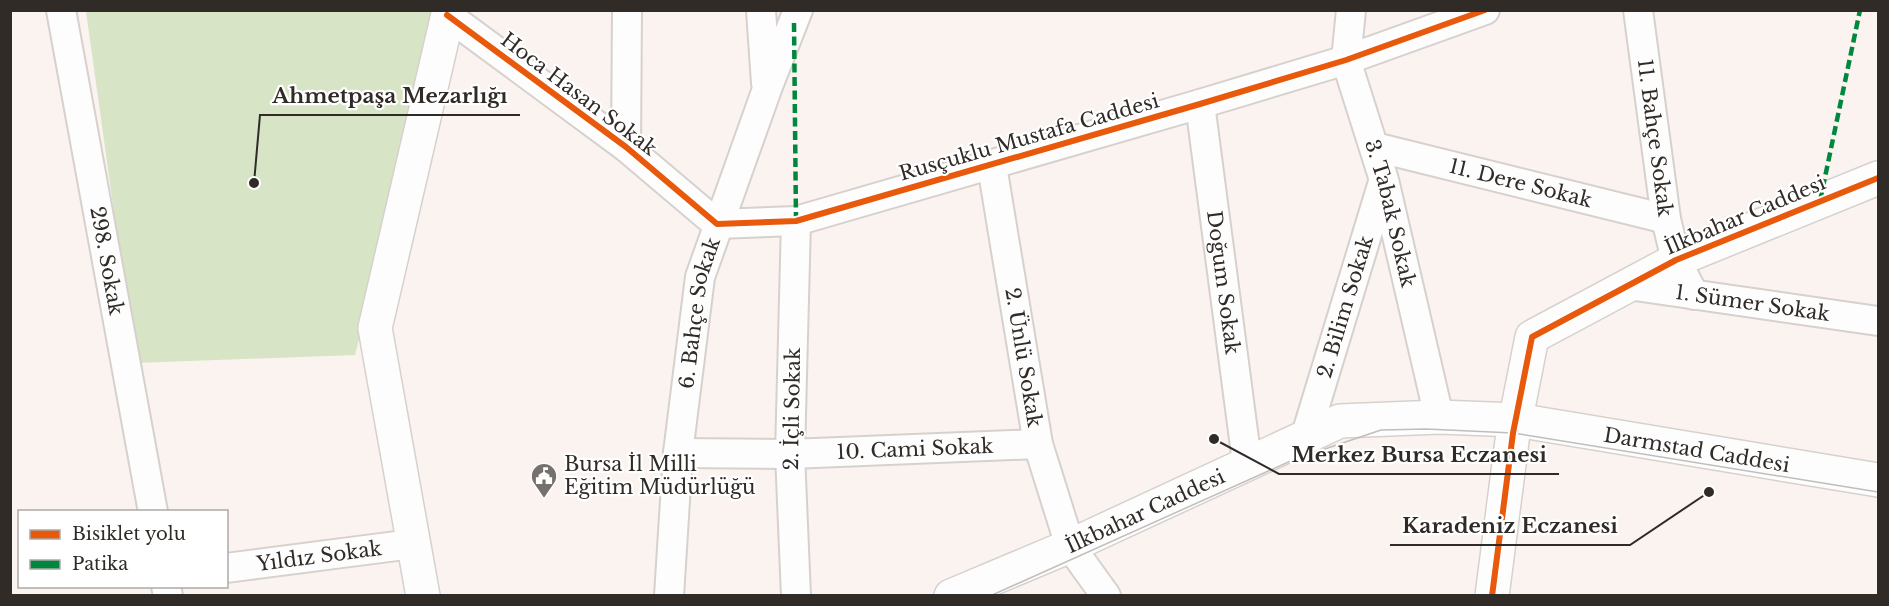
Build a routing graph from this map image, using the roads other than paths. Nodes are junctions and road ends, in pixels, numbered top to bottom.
1 (61, 10) edge
2 (627, 10) edge
3 (761, 10) edge
4 (798, 10) edge
5 (1351, 10) edge
6 (1485, 10) edge
7 (1638, 10) edge
8 (448, 13) edge
9 (1346, 60) junction
10 (767, 89) junction
11 (1200, 104) junction
12 (626, 147) junction
13 (1375, 147) junction
14 (992, 166) junction
15 (1878, 178) edge
16 (1384, 180) junction
17 (1666, 219) junction
18 (796, 221) junction
19 (717, 224) junction
20 (1676, 260) junction
21 (1628, 285) junction
22 (1694, 295) junction
23 (1878, 321) edge
24 (1439, 417) junction
25 (1516, 420) junction
26 (1306, 435) junction
27 (1038, 444) junction
28 (678, 453) junction
29 (790, 454) junction
30 (1247, 462) junction
31 (1878, 480) edge
32 (153, 510) edge
33 (412, 544) junction
34 (1070, 546) junction
35 (228, 567) edge
36 (423, 596) edge
37 (669, 596) edge
38 (796, 596) edge
39 (951, 596) edge
40 (1106, 596) edge
41 (1492, 596) edge

1 - 32 street, 298. Sokak
2 - 12 street
3 - 10 street
4 - 10 street, 6. Bahçe Sokak
5 - 9 street, 3. Tabak Sokak
6 - 9 street, Rusçuklu Mustafa Caddesi
7 - 17 street, 11. Bahçe Sokak
8 - 12 street, Hoca Hasan Sokak
8 - 33 street
9 - 11 street, Rusçuklu Mustafa Caddesi
9 - 13 street, 3. Tabak Sokak
10 - 19 street, 6. Bahçe Sokak
11 - 14 street, Rusçuklu Mustafa Caddesi
11 - 30 street, Doğum Sokak
12 - 19 street, Hoca Hasan Sokak
13 - 16 street, 3. Tabak Sokak
13 - 17 street, 11. Dere Sokak
14 - 18 street, Rusçuklu Mustafa Caddesi
14 - 27 street, 2. Ünlü Sokak
15 - 20 street, İlkbahar Caddesi
16 - 24 street, 3. Tabak Sokak
16 - 26 street, 2. Bilim Sokak
17 - 20 street, 11. Bahçe Sokak
18 - 19 street, Rusçuklu Mustafa Caddesi
18 - 29 street, 2. İçli Sokak
19 - 28 street, 6. Bahçe Sokak
20 - 21 street, İlkbahar Caddesi
20 - 22 street, 11. Bahçe Sokak
21 - 22 street, 1. Sümer Sokak
21 - 25 street, İlkbahar Caddesi
22 - 23 street, 1. Sümer Sokak
24 - 25 street, İlkbahar Caddesi
24 - 26 street, İlkbahar Caddesi
25 - 31 street, Darmstad Caddesi
25 - 41 street
26 - 30 street, İlkbahar Caddesi
27 - 29 street, 10. Cami Sokak
27 - 34 street, 2. Ünlü Sokak
28 - 29 street, 10. Cami Sokak
28 - 37 street, 6. Bahçe Sokak
29 - 38 street, 2. İçli Sokak
30 - 34 street, İlkbahar Caddesi
33 - 35 street, Yıldız Sokak
33 - 36 street
34 - 39 street, İlkbahar Caddesi
34 - 40 street, 2. Ünlü Sokak

